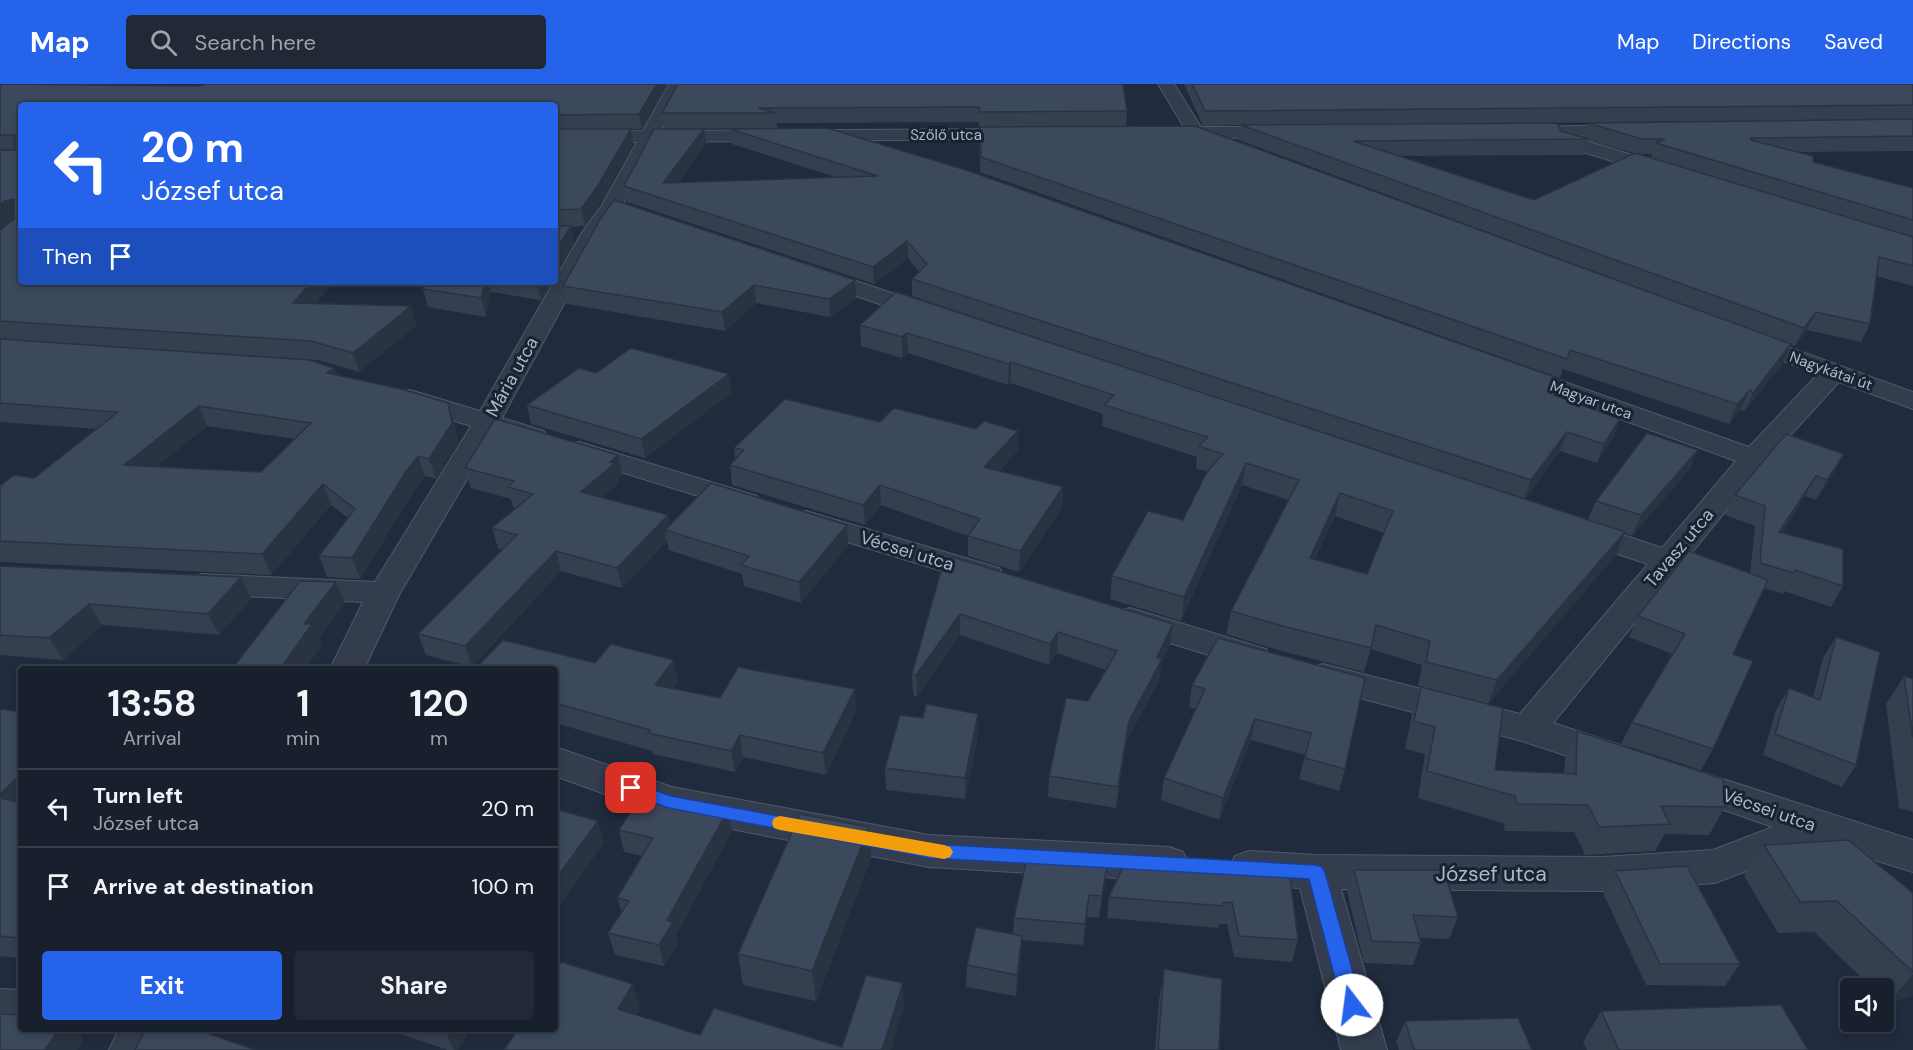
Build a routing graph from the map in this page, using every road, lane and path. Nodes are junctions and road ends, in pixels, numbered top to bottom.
1 (677, 84) edge
2 (1166, 84) edge
3 (1642, 130) edge
4 (1302, 132) edge
5 (1501, 132) edge
6 (1537, 132) junction
7 (1149, 133) edge
8 (1196, 133) junction
9 (1042, 134) edge
10 (852, 135) junction
11 (651, 136) junction
12 (558, 137) edge
13 (1252, 154) edge
14 (908, 156) edge
15 (1685, 177) edge
16 (592, 234) junction
17 (564, 235) edge
18 (794, 267) edge
19 (953, 321) edge
20 (1723, 330) edge
21 (1495, 365) edge
22 (1835, 372) junction
23 (386, 391) edge
24 (1913, 401) edge
25 (487, 422) junction
26 (1754, 458) junction
27 (1555, 523) edge
28 (1669, 561) junction
29 (175, 583) edge
30 (1013, 583) edge
31 (384, 593) junction
32 (1105, 611) edge
33 (348, 666) edge
34 (1528, 729) junction
35 (558, 762) edge
36 (1827, 829) junction
37 (1901, 871) edge
38 (1316, 872) junction
39 (0, 1009) edge
40 (18, 1010) edge
41 (142, 1032) edge
42 (132, 1050) edge
43 (1364, 1050) edge

1 - 11 street, Mária utca
2 - 8 street
3 - 6 street
4 - 8 street
5 - 6 street
6 - 15 street
7 - 8 street
8 - 13 street
9 - 10 street, Szőlő utca
10 - 11 street, Szőlő utca
10 - 14 street
11 - 12 street, Szőlő utca
11 - 16 street, Mária utca
16 - 17 street
16 - 25 street, Mária utca
18 - 19 street
20 - 22 street, Nagykátai út
21 - 26 street, Magyar utca
22 - 24 street, Nagykátai út
22 - 26 street, Tavasz utca
23 - 25 street, Vécsei utca
25 - 30 street, Vécsei utca
25 - 31 street, Mária utca
26 - 28 street, Tavasz utca
27 - 28 street
28 - 34 street, Tavasz utca
29 - 31 street
31 - 33 street, Mária utca
32 - 34 street, Vécsei utca
34 - 36 street, Vécsei utca
35 - 38 street, József utca
36 - 37 street
36 - 38 street, József utca
38 - 43 street
39 - 40 street
41 - 42 street

